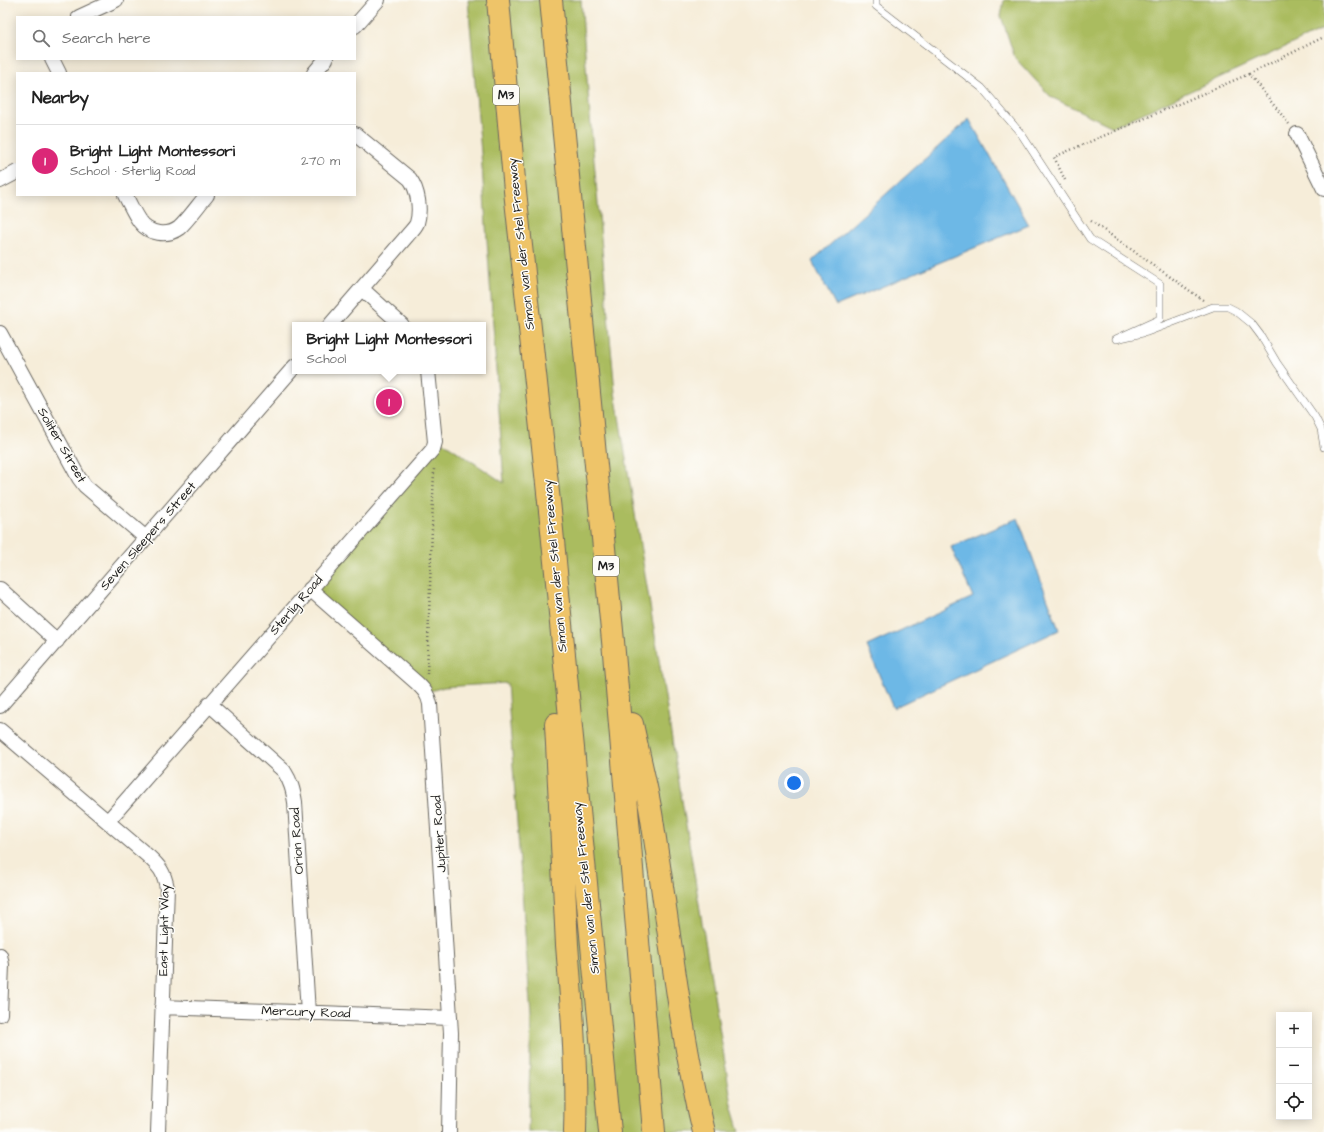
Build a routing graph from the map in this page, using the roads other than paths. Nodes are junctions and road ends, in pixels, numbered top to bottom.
1 (116, 0) edge
2 (378, 0) edge
3 (498, 0) edge
4 (551, 0) edge
5 (876, 0) edge
6 (81, 16) edge
7 (356, 25) edge
8 (52, 60) edge
9 (325, 60) edge
10 (58, 72) edge
11 (315, 72) edge
12 (1297, 134) road end
13 (356, 135) edge
14 (16, 173) edge
15 (0, 181) edge
16 (1324, 189) edge
17 (126, 196) edge
18 (206, 196) edge
19 (362, 289) junction
20 (333, 322) edge
21 (399, 322) edge
22 (0, 333) edge
23 (292, 369) edge
24 (428, 374) edge
25 (1324, 447) edge
26 (146, 538) junction
27 (0, 589) edge
28 (310, 589) junction
29 (560, 623) junction
30 (57, 641) junction
31 (613, 641) junction
32 (210, 704) junction
33 (0, 706) edge
34 (0, 730) edge
35 (108, 821) junction
36 (0, 955) edge
37 (162, 1007) junction
38 (308, 1012) junction
39 (0, 1014) edge
40 (450, 1018) junction
41 (158, 1132) edge
42 (449, 1132) edge
43 (575, 1132) edge
44 (610, 1132) edge
45 (654, 1132) edge
46 (704, 1132) edge

1 - 6 street
2 - 7 street
3 - 29 highway, Simon van der Stel Freeway / M3
4 - 31 highway, M3
5 - 25 lane
8 - 10 street
9 - 11 street
12 - 16 street
13 - 19 street
14 - 15 street
17 - 18 street
19 - 20 street
19 - 21 street
22 - 26 street, Soliter Street
23 - 26 street, Seven Sleepers Street
24 - 28 street, Sterlig Road
26 - 30 street, Seven Sleepers Street
27 - 30 street
28 - 32 street, Sterlig Road
28 - 40 street, Jupiter Road
29 - 43 highway
29 - 44 highway, Simon van der Stel Freeway / M3
30 - 33 street, Seven Sleepers Street
31 - 45 highway, M3
31 - 46 highway
32 - 35 street, Sterlig Road
32 - 38 street, Orion Road
34 - 35 street, East Light Way
35 - 37 street, East Light Way
36 - 39 street
37 - 38 street, Mercury Road
37 - 41 street, East Light Way
38 - 40 street, Mercury Road
40 - 42 street, Jupiter Road

